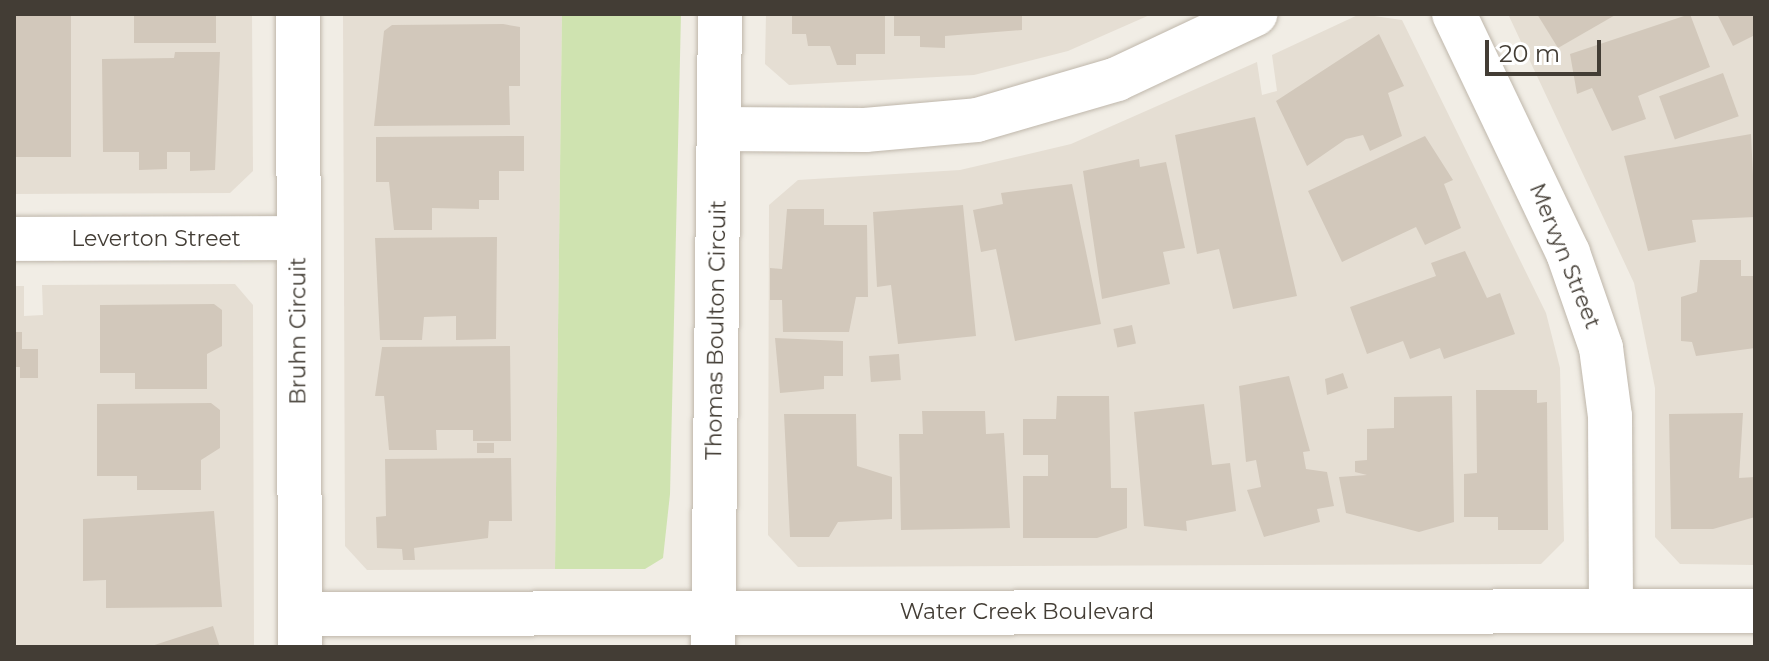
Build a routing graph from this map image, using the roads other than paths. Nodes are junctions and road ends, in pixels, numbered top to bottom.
1 (298, 14) edge
2 (720, 14) edge
3 (1255, 14) edge
4 (1454, 14) edge
5 (719, 129) junction
6 (298, 238) junction
7 (14, 239) edge
8 (1611, 611) junction
9 (1755, 611) edge
10 (300, 630) edge
11 (714, 630) edge

1 - 6 street, Bruhn Circuit
2 - 5 street, Thomas Boulton Circuit
3 - 5 street
4 - 8 street, Mervyn Street
5 - 11 street, Thomas Boulton Circuit
6 - 7 street, Leverton Street
6 - 10 street, Bruhn Circuit
8 - 9 street, Water Creek Boulevard
8 - 11 street, Water Creek Boulevard
10 - 11 street, Water Creek Boulevard

